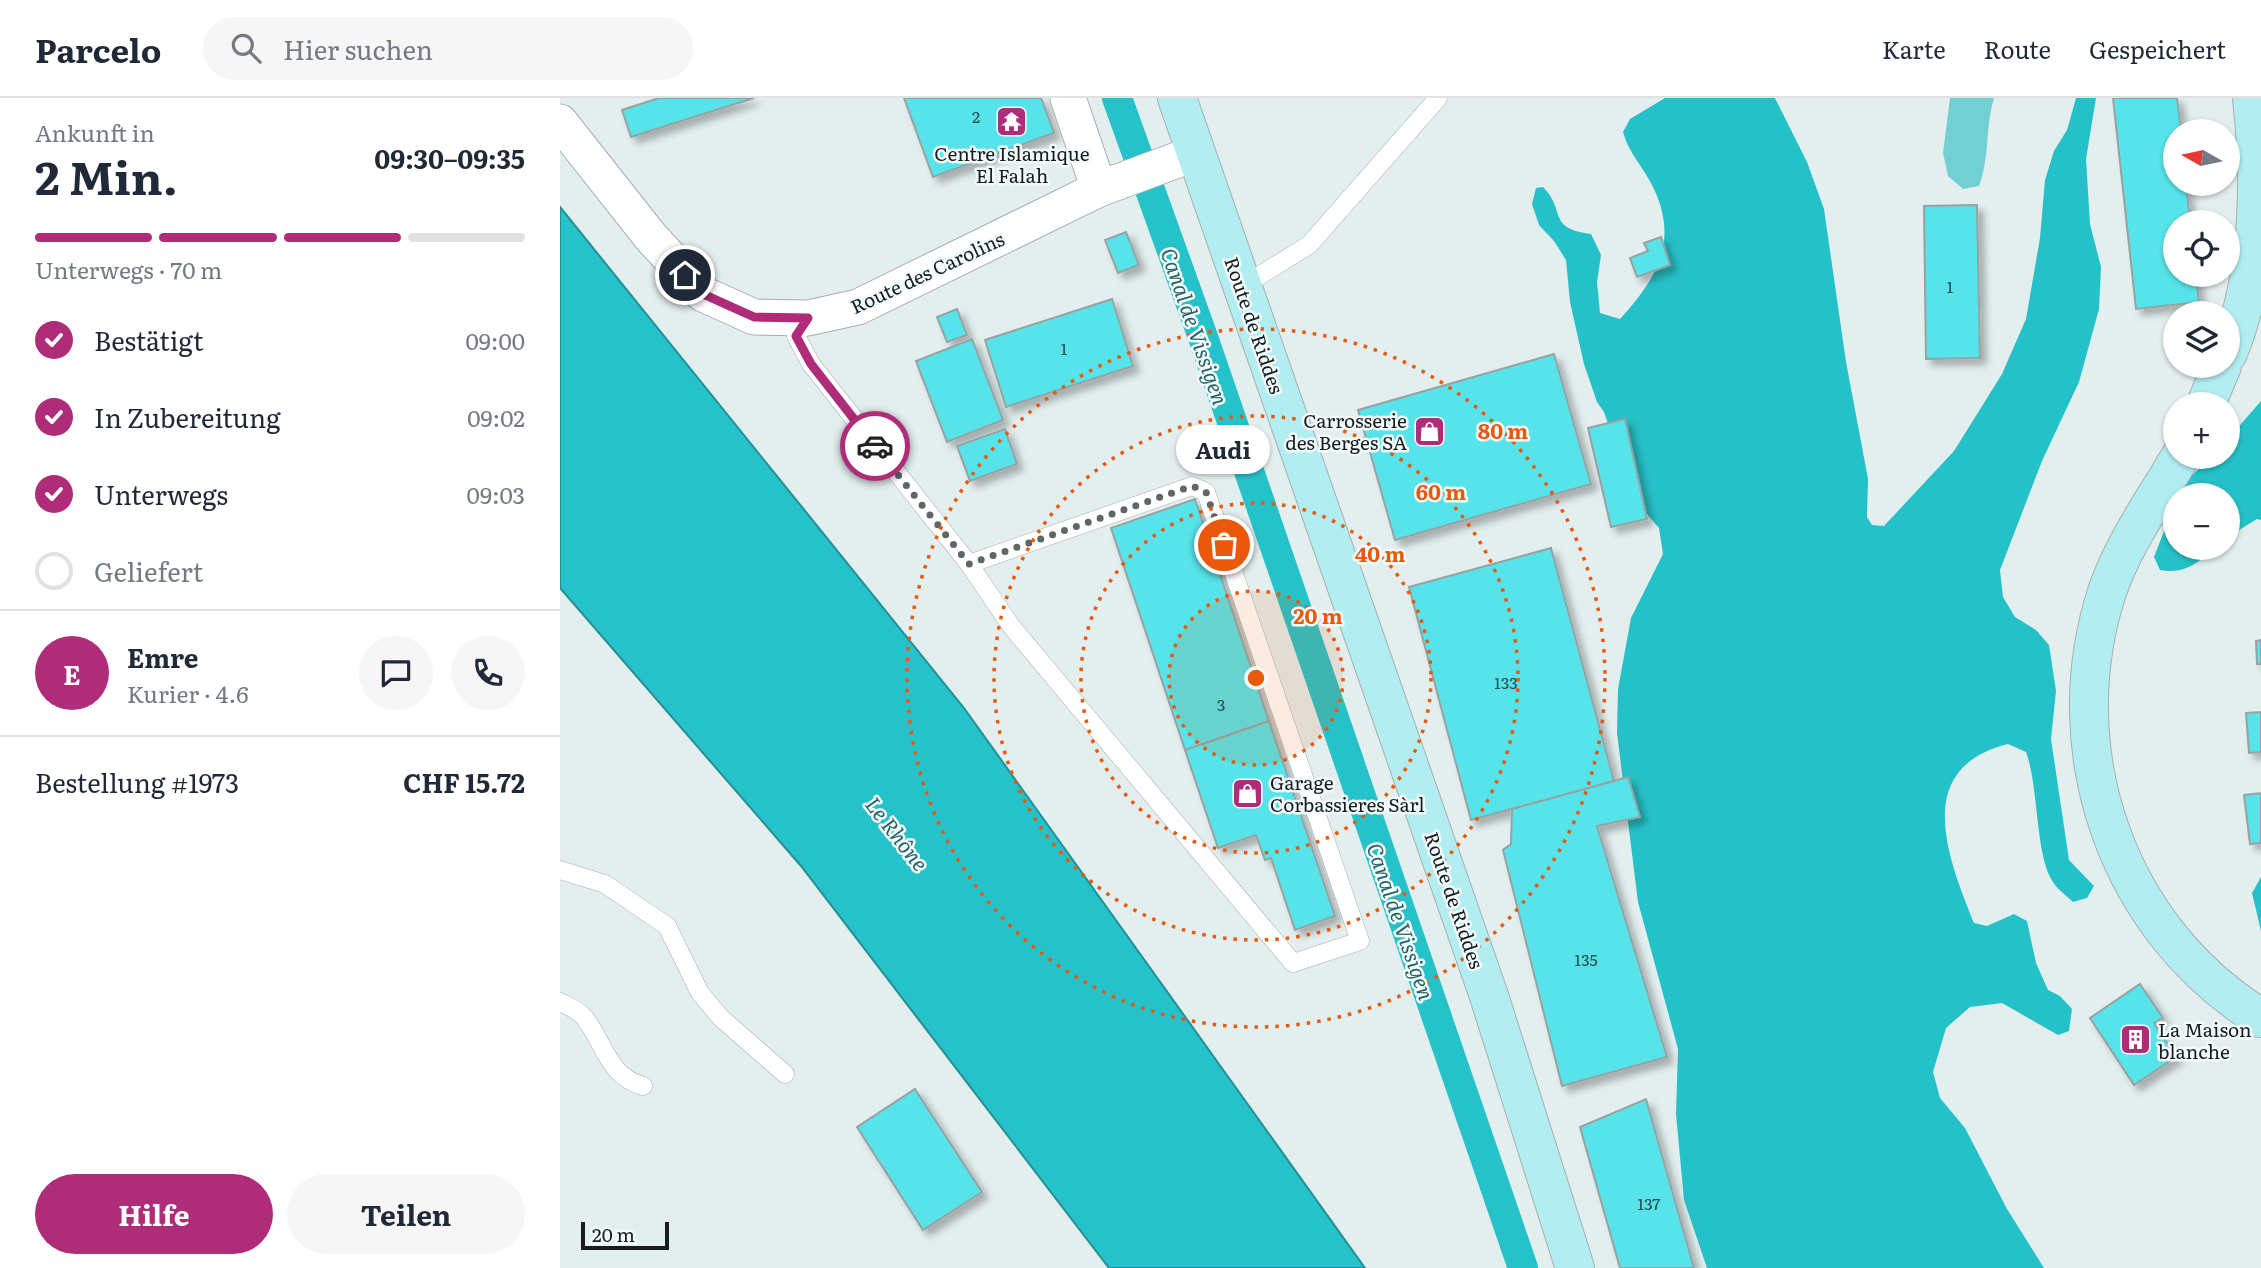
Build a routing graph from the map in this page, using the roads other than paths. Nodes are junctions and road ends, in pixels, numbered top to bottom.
1 (1068, 98) edge
2 (1177, 98) edge
3 (1438, 98) edge
4 (2252, 98) edge
5 (560, 122) edge
6 (1196, 153) junction
7 (1099, 189) junction
8 (1241, 287) junction
9 (2240, 310) edge
10 (808, 318) junction
11 (2173, 469) edge
12 (969, 564) junction
13 (560, 870) edge
14 (560, 1002) edge
15 (2261, 1018) edge
16 (785, 1074) dead end
17 (643, 1086) dead end
18 (1575, 1268) edge

1 - 7 street
2 - 6 street, Route de Riddes
3 - 8 lane
4 - 9 street
5 - 10 street, Route des Carolins
6 - 7 street, Route des Carolins
6 - 8 street, Route de Riddes
7 - 10 street, Route des Carolins
8 - 18 street, Route de Riddes
10 - 12 lane
11 - 15 street
12 - 12 lane
13 - 16 lane
14 - 17 lane

